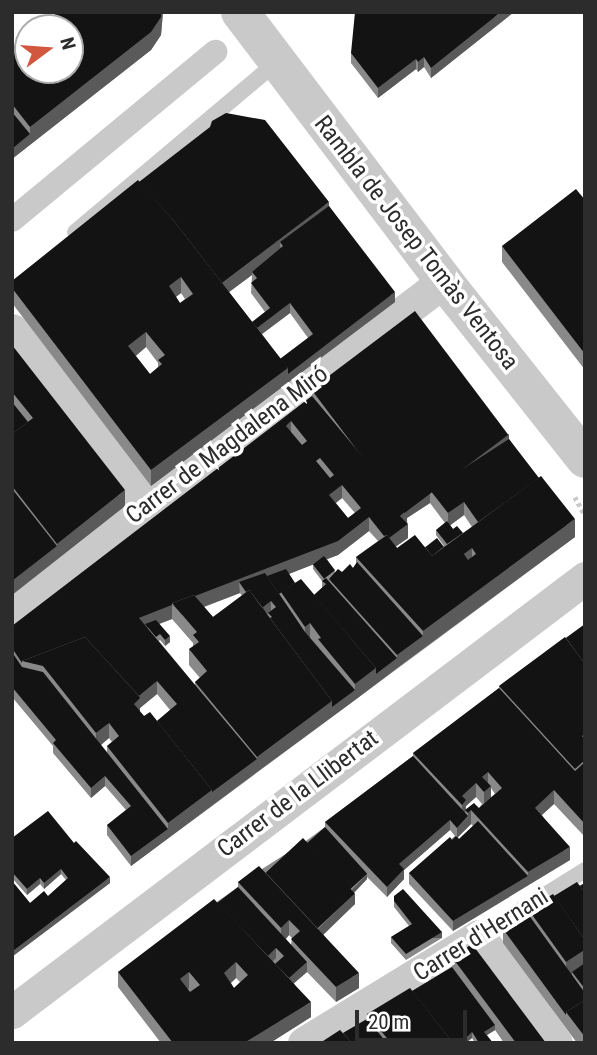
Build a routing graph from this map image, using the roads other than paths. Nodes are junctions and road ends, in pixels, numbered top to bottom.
1 (245, 19) edge
2 (215, 52) dead end
3 (276, 62) junction
4 (12, 220) edge
5 (59, 244) edge
6 (444, 281) junction
7 (12, 330) edge
8 (585, 459) edge
9 (147, 505) junction
10 (585, 578) edge
11 (12, 612) edge
12 (585, 870) edge
13 (479, 936) junction
14 (12, 1012) edge
15 (304, 1043) edge
16 (556, 1043) edge

1 - 3 street, Rambla de Josep Tomàs Ventosa
2 - 4 street
3 - 5 lane
3 - 6 street, Rambla de Josep Tomàs Ventosa
6 - 8 street, Rambla de Josep Tomàs Ventosa
6 - 9 street, Carrer de Magdalena Miró
7 - 9 street
9 - 11 street, Carrer de Magdalena Miró
10 - 14 street, Carrer de la Llibertat
12 - 13 lane, Carrer d'Hernani
13 - 15 street, Carrer d'Hernani
13 - 16 street

